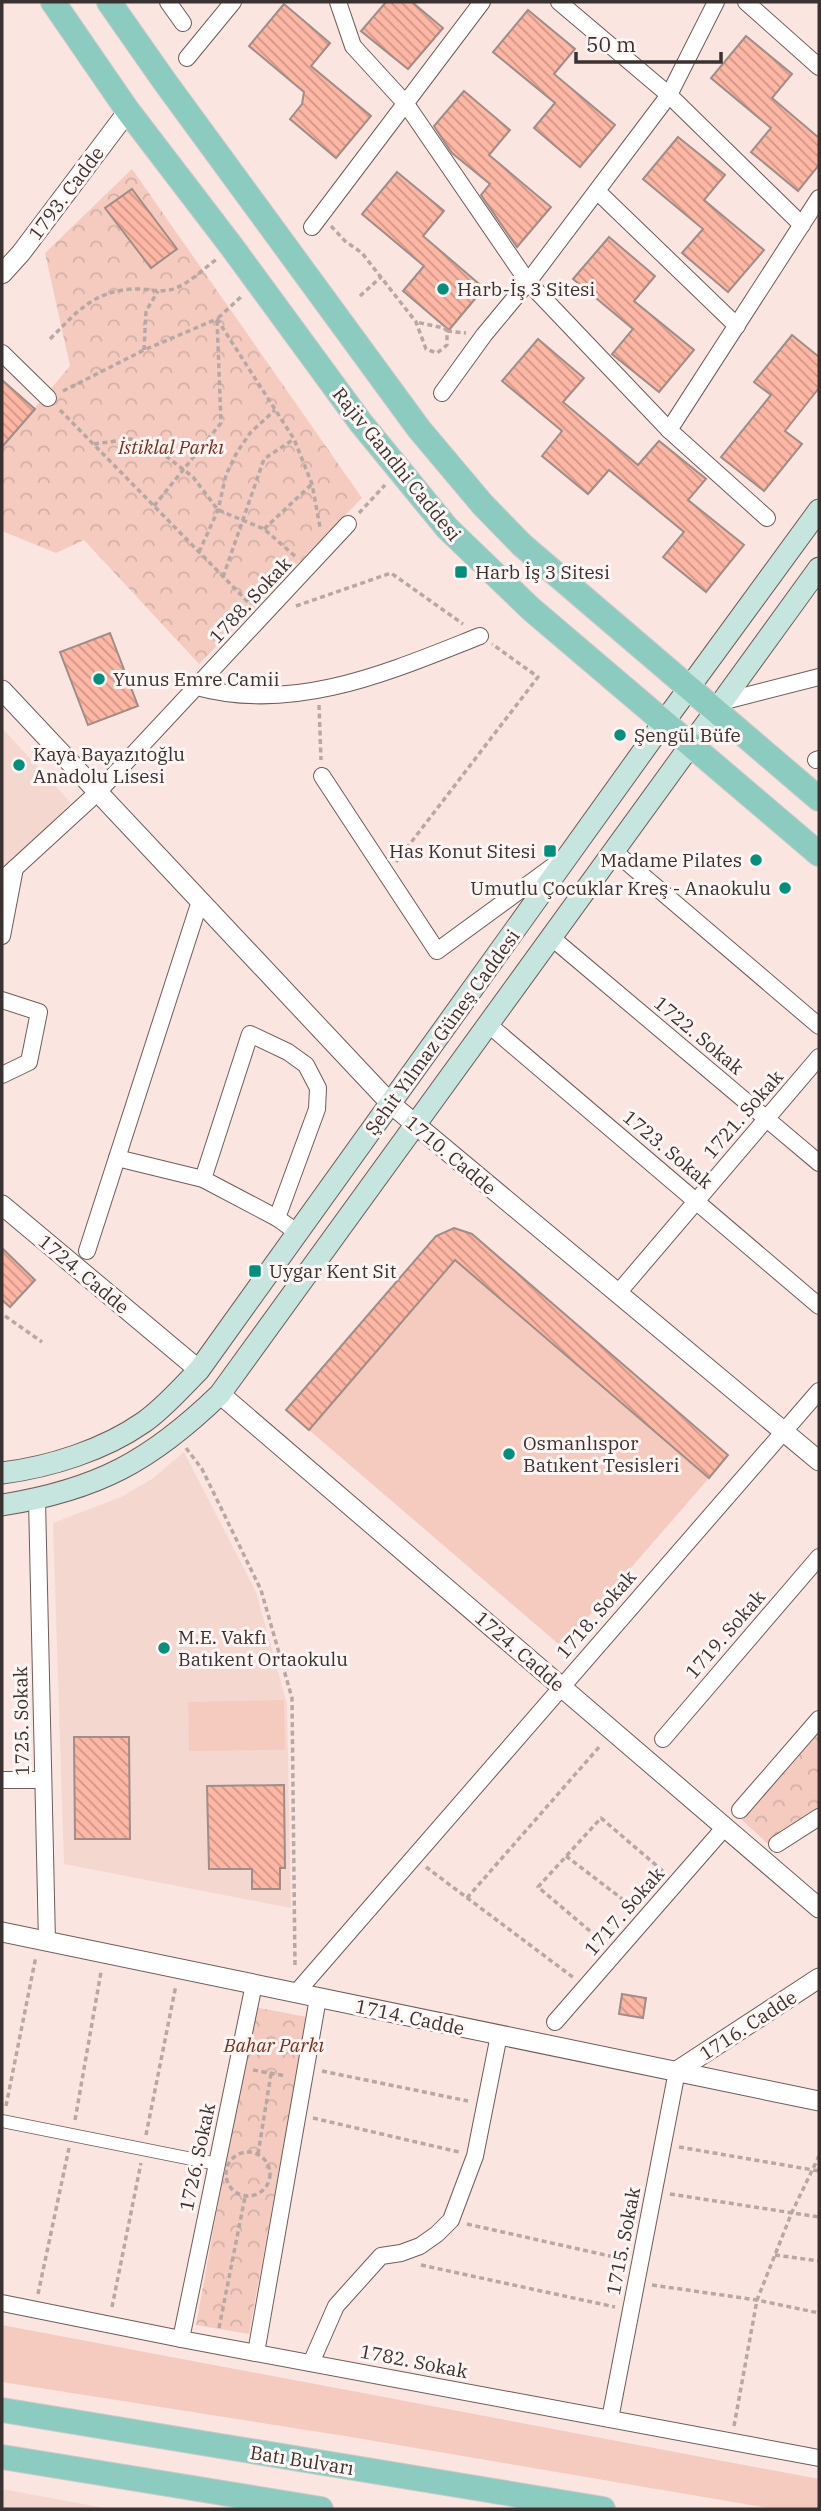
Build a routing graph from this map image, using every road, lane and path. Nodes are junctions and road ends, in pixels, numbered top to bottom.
1 (53, 2) edge
2 (108, 2) edge
3 (168, 2) edge
4 (233, 2) edge
5 (338, 2) edge
6 (481, 2) edge
7 (559, 2) edge
8 (716, 2) edge
9 (746, 2) edge
10 (183, 23) dead end
11 (187, 58) dead end
12 (819, 67) edge
13 (669, 95) junction
14 (406, 104) junction
15 (128, 111) junction
16 (597, 191) junction
17 (819, 198) edge
18 (802, 225) junction
19 (312, 227) dead end
20 (337, 234) dead end
21 (232, 247) junction
22 (2, 274) edge
23 (381, 278) junction
24 (257, 282) junction
25 (528, 282) junction
26 (158, 291) junction
27 (360, 296) dead end
28 (217, 319) junction
29 (416, 322) junction
30 (737, 326) junction
31 (50, 339) dead end
32 (144, 351) junction
33 (2, 353) edge
34 (442, 393) dead end
35 (48, 398) junction
36 (275, 410) junction
37 (669, 430) junction
38 (294, 439) junction
39 (94, 444) junction
40 (184, 469) junction
41 (398, 471) junction
42 (312, 484) junction
43 (154, 506) junction
44 (218, 510) junction
45 (819, 510) edge
46 (767, 518) dead end
47 (241, 520) junction
48 (348, 524) joint
49 (264, 529) junction
50 (325, 550) junction
51 (199, 552) junction
52 (309, 567) junction
53 (819, 568) edge
54 (223, 577) junction
55 (262, 617) junction
56 (480, 636) junction
57 (819, 677) edge
58 (198, 687) junction
59 (689, 688) junction
60 (2, 690) edge
61 (318, 691) junction
62 (721, 706) junction
63 (664, 722) junction
64 (692, 745) junction
65 (322, 776) joint
66 (98, 793) junction
67 (819, 799) edge
68 (615, 852) junction
69 (570, 853) junction
70 (819, 854) edge
71 (15, 868) junction
72 (387, 875) junction
73 (2, 880) edge
74 (200, 901) junction
75 (2, 936) edge
76 (552, 938) junction
77 (2, 1000) edge
78 (489, 1025) junction
79 (819, 1026) edge
80 (819, 1057) edge
81 (2, 1075) edge
82 (391, 1104) junction
83 (766, 1119) junction
84 (416, 1126) junction
85 (117, 1158) junction
86 (819, 1163) edge
87 (203, 1179) junction
88 (696, 1201) junction
89 (2, 1205) edge
90 (277, 1218) junction
91 (298, 1233) junction
92 (87, 1251) dead end
93 (618, 1293) junction
94 (819, 1306) edge
95 (5, 1316) dead end
96 (42, 1342) dead end
97 (199, 1370) junction
98 (819, 1391) edge
99 (220, 1394) junction
100 (784, 1432) junction
101 (177, 1435) junction
102 (819, 1461) edge
103 (2, 1474) edge
104 (37, 1500) junction
105 (2, 1505) edge
106 (819, 1557) edge
107 (561, 1686) junction
108 (819, 1719) edge
109 (613, 1731) junction
110 (663, 1739) dead end
111 (2, 1780) edge
112 (43, 1780) junction
113 (740, 1810) dead end
114 (819, 1817) edge
115 (725, 1827) junction
116 (777, 1844) dead end
117 (566, 1856) junction
118 (413, 1857) junction
119 (677, 1882) junction
120 (467, 1898) junction
121 (819, 1908) edge
122 (646, 1917) junction
123 (2, 1933) edge
124 (43, 1941) junction
125 (615, 1953) junction
126 (819, 1978) edge
127 (254, 1984) junction
128 (586, 1987) junction
129 (296, 1993) junction
130 (318, 1998) junction
131 (555, 2022) dead end
132 (499, 2035) junction
133 (237, 2067) junction
134 (677, 2071) junction
135 (305, 2073) junction
136 (271, 2074) junction
137 (819, 2101) edge
138 (485, 2104) junction
139 (298, 2114) junction
140 (2, 2121) edge
141 (663, 2144) junction
142 (258, 2154) junction
143 (475, 2156) junction
144 (819, 2156) edge
145 (217, 2164) junction
146 (813, 2170) junction
147 (819, 2171) edge
148 (654, 2192) junction
149 (245, 2197) junction
150 (792, 2212) junction
151 (819, 2217) edge
152 (452, 2220) junction
153 (775, 2255) junction
154 (819, 2261) edge
155 (640, 2263) junction
156 (421, 2265) dead end
157 (636, 2283) junction
158 (758, 2300) junction
159 (2, 2303) edge
160 (631, 2311) junction
161 (819, 2313) edge
162 (181, 2339) junction
163 (216, 2346) junction
164 (256, 2353) junction
165 (312, 2363) junction
166 (2, 2410) edge
167 (610, 2419) junction
168 (731, 2442) junction
169 (2, 2457) edge
170 (819, 2458) edge
171 (249, 2503) edge
172 (321, 2509) edge
173 (603, 2509) edge

1 - 15 main road, Rajiv Gandhi Caddesi
2 - 59 main road, Rajiv Gandhi Caddesi
3 - 10 street
4 - 11 street
5 - 14 street
6 - 14 street
7 - 13 street
8 - 13 street
9 - 12 street
13 - 16 street
13 - 18 street
14 - 19 street
14 - 25 street
15 - 21 main road, Rajiv Gandhi Caddesi
15 - 22 street, 1793. Cadde
16 - 25 street
16 - 30 street
17 - 18 street
18 - 30 street
20 - 23 path
21 - 24 main road, Rajiv Gandhi Caddesi
21 - 26 path
23 - 27 path
23 - 29 path
24 - 28 path
24 - 41 main road, Rajiv Gandhi Caddesi
25 - 34 street
25 - 37 street
26 - 31 path
26 - 32 path
28 - 32 path
28 - 36 path
28 - 40 path
29 - 29 path
30 - 37 street
32 - 35 path
33 - 35 street
35 - 39 path
36 - 38 path
36 - 44 path
37 - 46 street
38 - 42 path
38 - 47 path
39 - 40 path
39 - 43 path
40 - 43 path
40 - 44 path
41 - 48 path
41 - 63 main road, Rajiv Gandhi Caddesi
42 - 49 path
42 - 50 path
43 - 51 path
44 - 47 path
44 - 51 path
45 - 59 main road, Şehit Yılmaz Güneş Caddesi
47 - 49 path
47 - 54 path
48 - 50 street, 1788. Sokak
49 - 52 path
50 - 52 street, 1788. Sokak
51 - 54 path
52 - 55 street, 1788. Sokak
53 - 62 main road, Şehit Yılmaz Güneş Caddesi
54 - 55 path
55 - 56 path
55 - 58 street, 1788. Sokak
56 - 61 street
56 - 72 path
57 - 62 street
58 - 61 street
58 - 66 street, 1788. Sokak
59 - 62 main road, Rajiv Gandhi Caddesi
59 - 63 main road, Şehit Yılmaz Güneş Caddesi
60 - 66 street, 1710. Cadde
61 - 65 path
62 - 64 main road, Şehit Yılmaz Güneş Caddesi
62 - 67 main road, Rajiv Gandhi Caddesi
63 - 64 main road, Rajiv Gandhi Caddesi
63 - 69 main road, Şehit Yılmaz Güneş Caddesi
64 - 68 main road, Şehit Yılmaz Güneş Caddesi
64 - 70 main road, Rajiv Gandhi Caddesi
65 - 72 street
66 - 71 street, 1788. Sokak
66 - 74 street, 1710. Cadde
68 - 76 main road, Şehit Yılmaz Güneş Caddesi
68 - 79 street
69 - 72 street
69 - 82 main road, Şehit Yılmaz Güneş Caddesi
71 - 73 street, 1788. Sokak
71 - 75 street
74 - 82 street, 1710. Cadde
74 - 85 street
76 - 78 main road, Şehit Yılmaz Güneş Caddesi
76 - 83 street, 1722. Sokak
77 - 81 street
78 - 84 main road, Şehit Yılmaz Güneş Caddesi
78 - 88 street, 1723. Sokak
80 - 83 street, 1721. Sokak
82 - 84 street, 1710. Cadde
82 - 91 main road, Şehit Yılmaz Güneş Caddesi
83 - 86 street, 1722. Sokak
83 - 88 street, 1721. Sokak
84 - 93 street, 1710. Cadde
84 - 99 main road, Şehit Yılmaz Güneş Caddesi
85 - 87 street
85 - 92 street
87 - 90 street
87 - 90 street
88 - 93 street, 1721. Sokak
88 - 94 street, 1723. Sokak
89 - 97 street, 1724. Cadde
90 - 91 street
91 - 97 main road, Şehit Yılmaz Güneş Caddesi
93 - 100 street, 1710. Cadde
95 - 96 path
97 - 103 main road, Şehit Yılmaz Güneş Caddesi
98 - 100 street, 1718. Sokak
99 - 101 main road, Şehit Yılmaz Güneş Caddesi
99 - 107 street, 1724. Cadde
100 - 102 street, 1710. Cadde
100 - 107 street, 1718. Sokak
101 - 104 main road, Şehit Yılmaz Güneş Caddesi
101 - 129 path
104 - 105 main road, Şehit Yılmaz Güneş Caddesi
104 - 112 street, 1725. Sokak
106 - 110 street, 1719. Sokak
107 - 109 street, 1724. Cadde
107 - 118 street, 1718. Sokak
108 - 113 street
109 - 115 street, 1724. Cadde
109 - 120 path
111 - 112 street
112 - 124 street, 1725. Sokak
114 - 116 street
115 - 119 street, 1717. Sokak
115 - 121 street, 1724. Cadde
117 - 119 path
117 - 122 path
117 - 125 path
118 - 120 path
118 - 129 street, 1718. Sokak
119 - 122 street, 1717. Sokak
120 - 128 path
122 - 125 street, 1717. Sokak
123 - 124 street, 1714. Cadde
124 - 127 street, 1714. Cadde
124 - 140 path
125 - 128 street, 1717. Sokak
126 - 134 street, 1716. Cadde
127 - 129 street, 1714. Cadde
127 - 133 street, 1726. Sokak
128 - 131 street, 1717. Sokak
129 - 130 street, 1714. Cadde
130 - 132 street, 1714. Cadde
130 - 135 street
132 - 134 street, 1714. Cadde
132 - 138 street
133 - 136 path
133 - 145 street, 1726. Sokak
134 - 137 street, 1714. Cadde
134 - 141 street, 1715. Sokak
135 - 136 path
135 - 138 path
135 - 139 street
136 - 142 path
138 - 143 street
139 - 143 path
139 - 164 street
140 - 145 street
141 - 146 path
141 - 148 street, 1715. Sokak
142 - 149 path
142 - 149 path
143 - 152 street
144 - 146 path
145 - 162 street, 1726. Sokak
146 - 147 path
146 - 150 path
148 - 150 path
148 - 155 street, 1715. Sokak
149 - 163 path
150 - 151 path
150 - 153 path
152 - 155 path
152 - 165 street
153 - 154 path
153 - 158 path
155 - 157 street, 1715. Sokak
156 - 160 path
157 - 158 path
157 - 160 street, 1715. Sokak
158 - 161 path
158 - 168 path
159 - 162 street, 1782. Sokak
160 - 167 street, 1715. Sokak
162 - 163 street, 1782. Sokak
163 - 164 street, 1782. Sokak
164 - 165 street, 1782. Sokak
165 - 167 street, 1782. Sokak
166 - 173 main road, Batı Bulvarı
167 - 168 street, 1782. Sokak
168 - 170 street, 1782. Sokak
169 - 171 main road
171 - 172 main road

